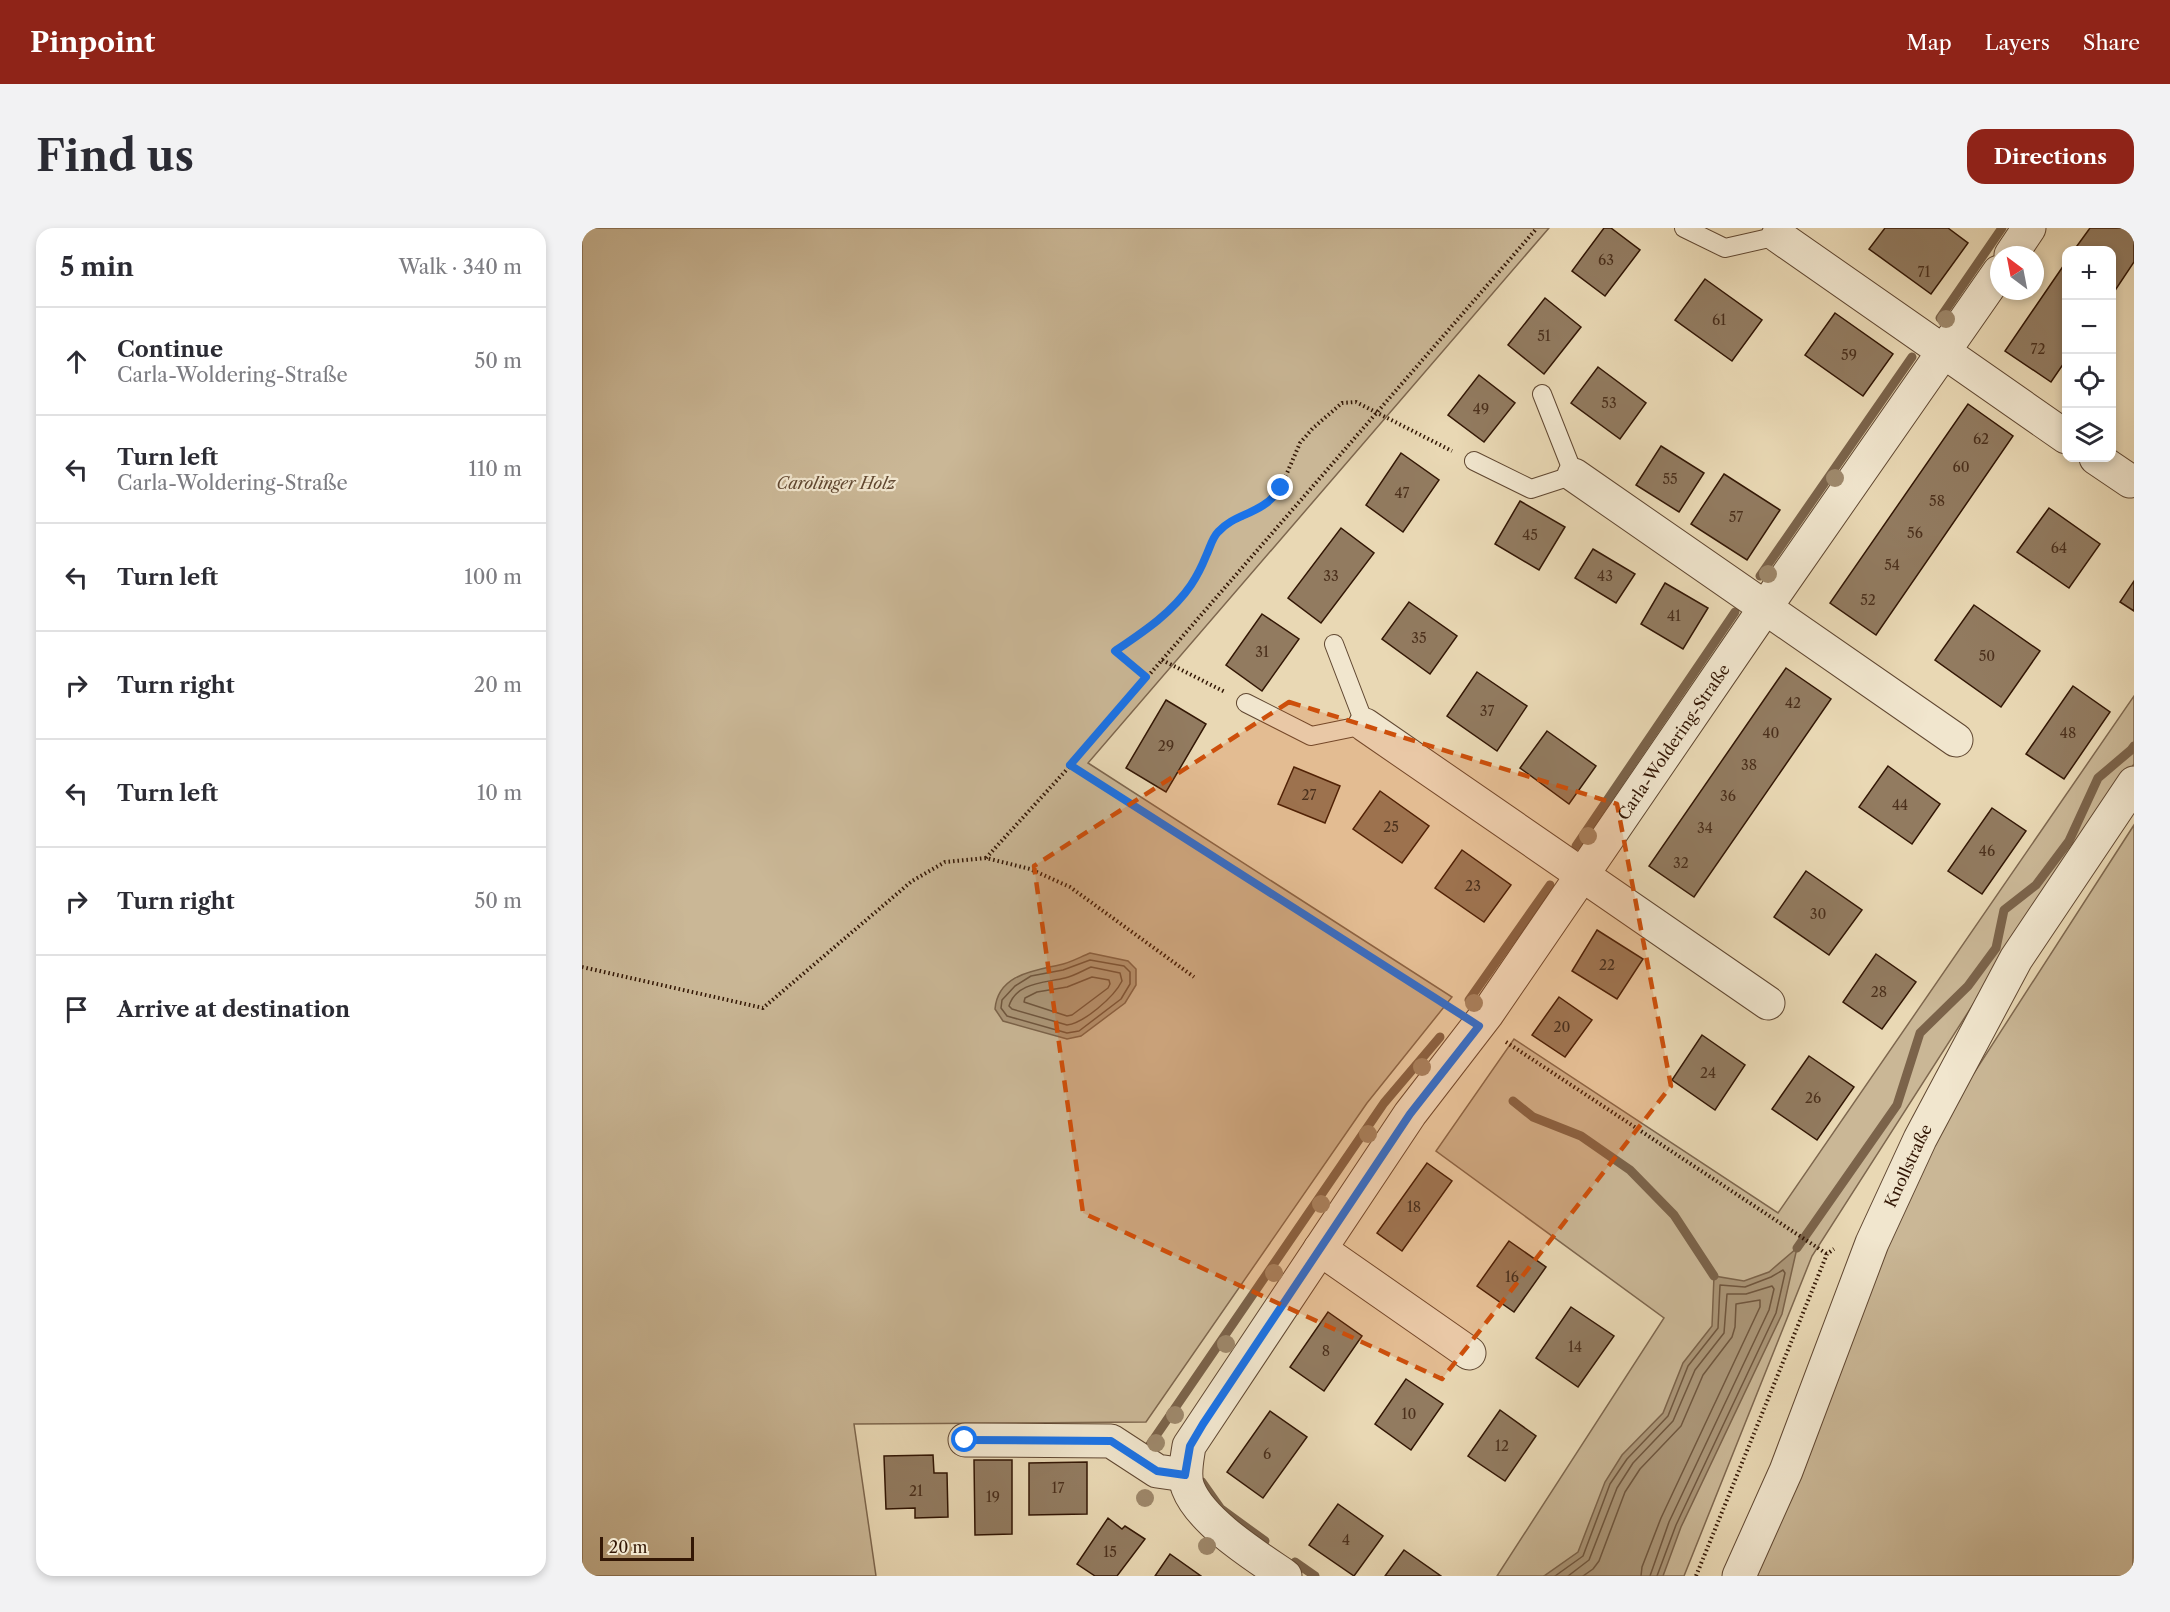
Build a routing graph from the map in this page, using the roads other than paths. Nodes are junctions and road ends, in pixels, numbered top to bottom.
1 (1684, 228) edge
2 (2029, 228) edge
3 (1776, 232) edge
4 (2017, 246) edge
5 (1990, 285) edge
6 (1944, 351) junction
7 (1542, 394) dead end
8 (2062, 434) edge
9 (1474, 461) road end
10 (2103, 462) edge
11 (1574, 475) junction
12 (2130, 481) dead end
13 (1765, 608) junction
14 (1334, 644) dead end
15 (1246, 703) road end
16 (1365, 725) junction
17 (1956, 740) dead end
18 (2134, 783) edge
19 (1582, 876) junction
20 (1768, 1003) dead end
21 (1320, 1248) junction
22 (1469, 1353) dead end
23 (965, 1440) dead end
24 (1185, 1475) junction
25 (1285, 1576) edge
26 (1739, 1576) edge

1 - 3 lane
2 - 4 street
3 - 6 street
5 - 6 street, Carla-Woldering-Straße
6 - 8 street
6 - 13 street, Carla-Woldering-Straße
7 - 11 lane
9 - 11 lane
10 - 12 street
11 - 13 street
13 - 17 street
13 - 19 street, Carla-Woldering-Straße
14 - 16 lane
15 - 16 lane
16 - 19 street
18 - 26 street, Knollstraße
19 - 20 street
19 - 21 street, Carla-Woldering-Straße
21 - 22 street
21 - 24 street, Carla-Woldering-Straße
23 - 24 street
24 - 25 street

